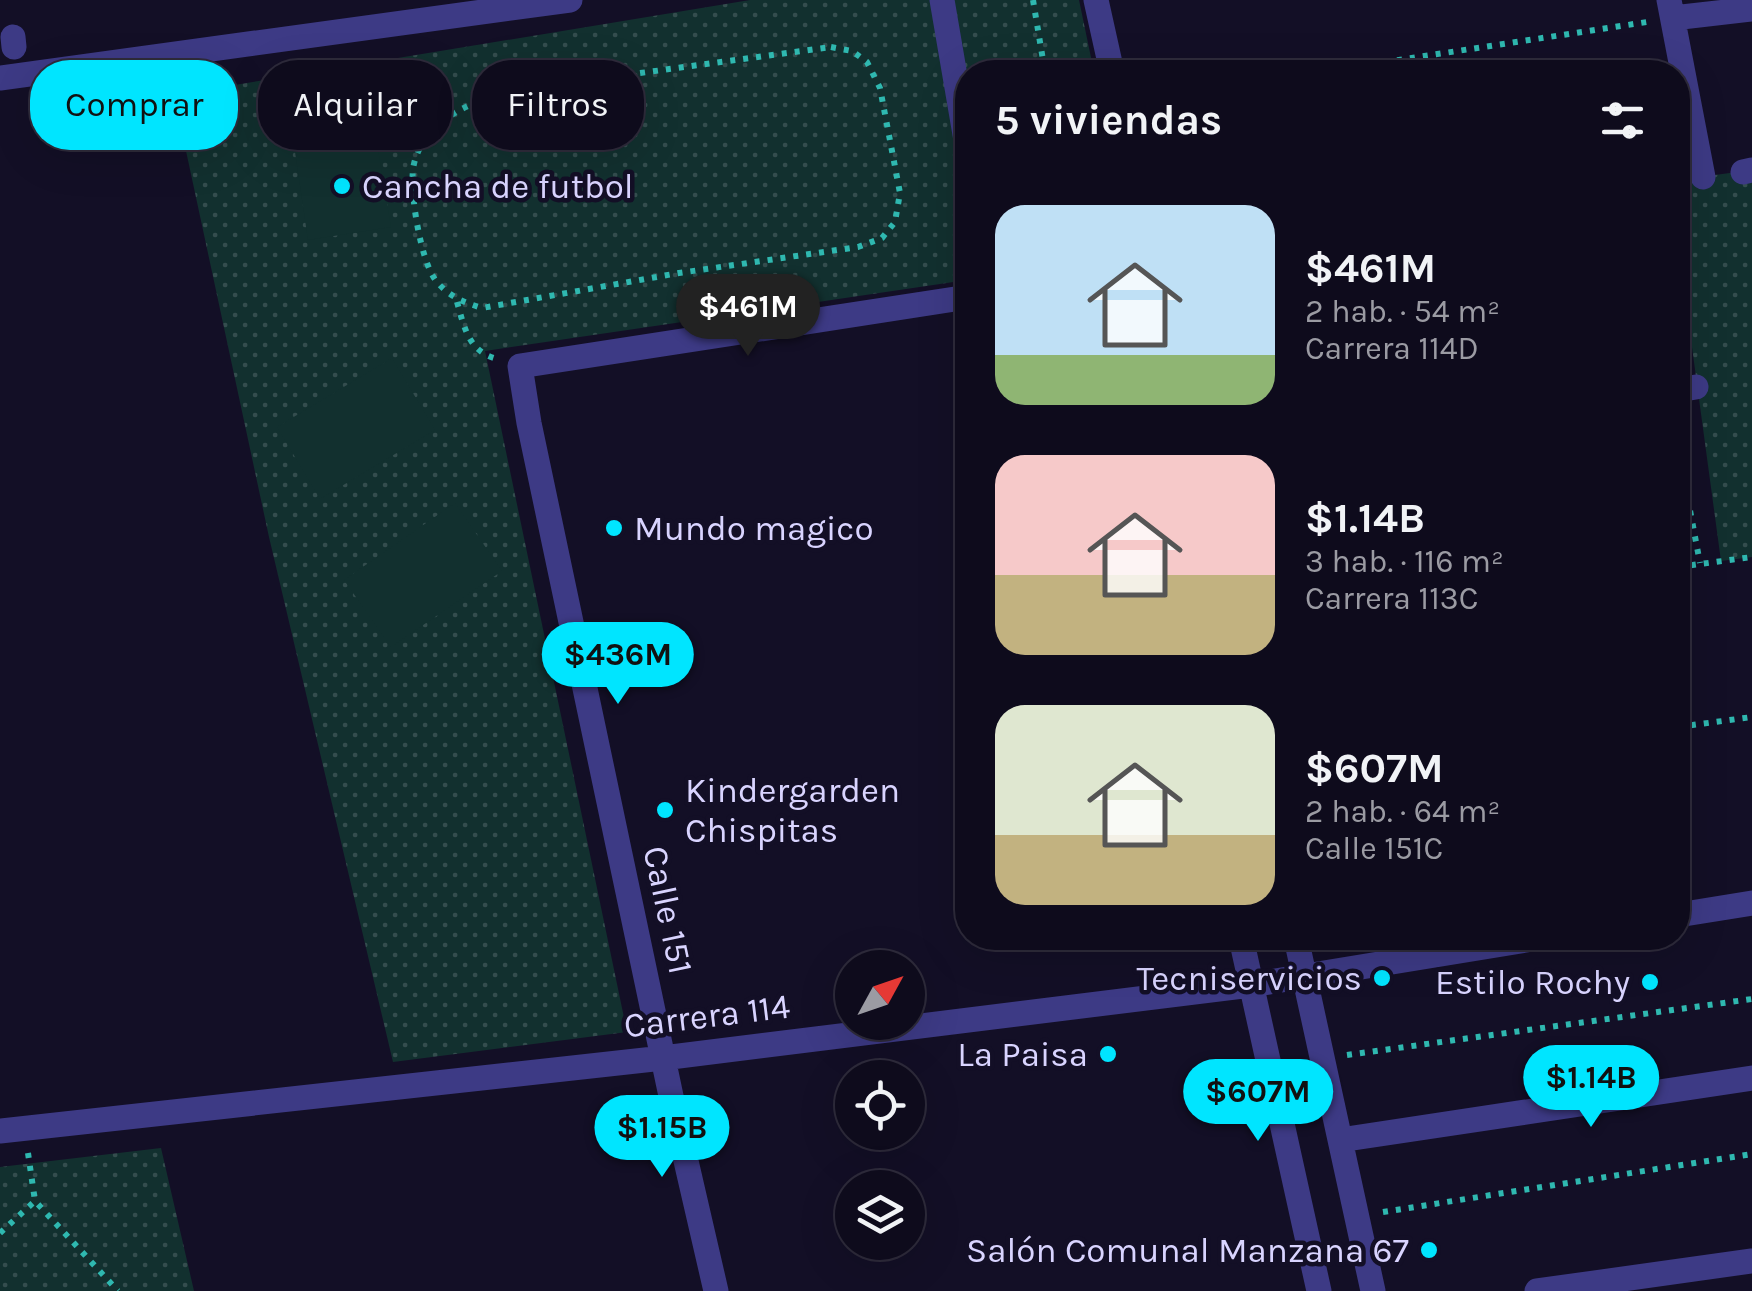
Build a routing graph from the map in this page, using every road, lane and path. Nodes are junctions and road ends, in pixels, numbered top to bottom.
1 (570, 0) edge
2 (942, 0) edge
3 (1033, 0) edge
4 (1096, 0) edge
5 (1671, 9) edge
6 (1752, 9) edge
7 (1044, 60) edge
8 (1109, 60) edge
9 (1387, 60) edge
10 (1681, 60) edge
11 (955, 76) edge
12 (0, 78) edge
13 (1690, 109) edge
14 (1703, 177) dead end
15 (955, 299) edge
16 (457, 301) junction
17 (520, 366) junction
18 (1690, 510) edge
19 (1752, 557) edge
20 (1700, 563) junction
21 (1690, 565) edge
22 (1752, 717) edge
23 (1690, 726) edge
24 (1752, 903) edge
25 (1690, 913) edge
26 (1244, 950) edge
27 (1299, 950) edge
28 (1462, 950) edge
29 (1304, 975) junction
30 (1251, 985) junction
31 (1752, 999) edge
32 (663, 1058) junction
33 (1322, 1059) junction
34 (1752, 1078) edge
35 (12, 1129) edge
36 (1340, 1140) junction
37 (1752, 1154) edge
38 (36, 1201) junction
39 (1357, 1216) junction
40 (0, 1233) edge
41 (1752, 1261) edge
42 (118, 1291) edge
43 (716, 1291) edge
44 (1319, 1291) edge
45 (1373, 1291) edge
46 (1537, 1291) edge

1 - 12 street
2 - 11 street
3 - 7 path
4 - 8 street
5 - 6 street
5 - 9 path
5 - 10 street
13 - 14 street
15 - 17 street
16 - 16 path
16 - 17 path
17 - 32 street, Calle 151
18 - 20 path
19 - 20 path
20 - 21 path
22 - 23 path
24 - 25 street
26 - 30 street
27 - 29 street
28 - 29 street, Carrera 114
29 - 30 street, Carrera 114
29 - 33 street
30 - 32 street, Carrera 114
30 - 44 street
31 - 33 path
32 - 35 street, Carrera 114
32 - 43 street, Calle 151
33 - 36 street
34 - 36 street
35 - 38 path
36 - 39 street
37 - 39 path
38 - 40 path
38 - 42 path
39 - 45 street
41 - 46 street

